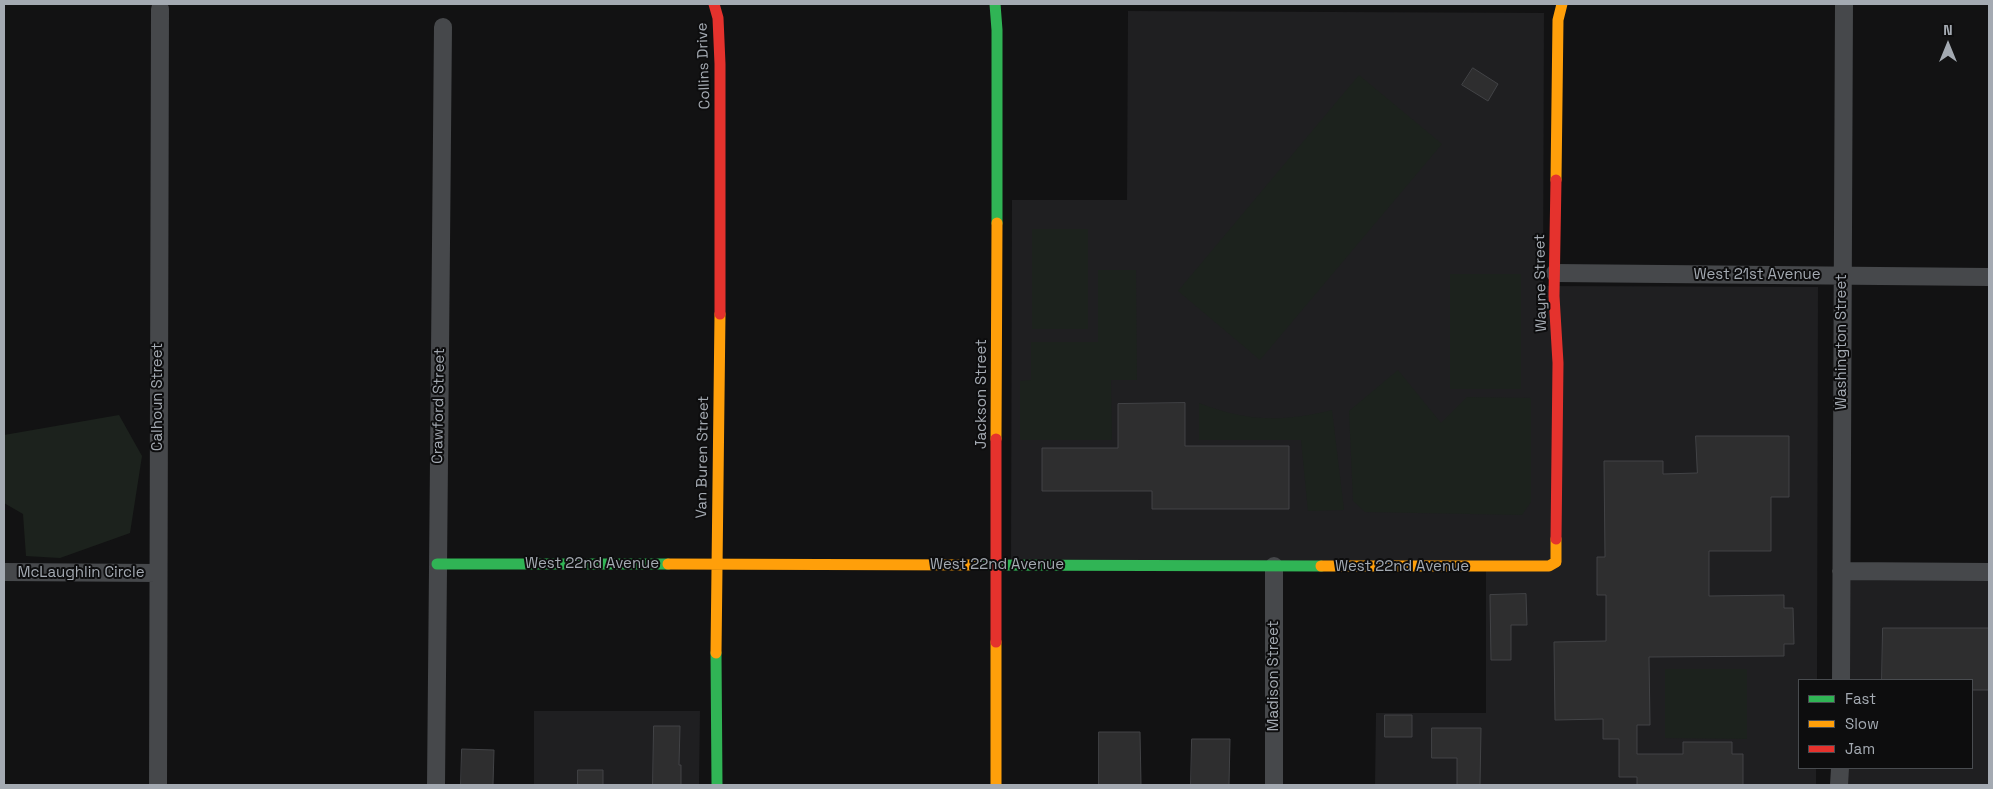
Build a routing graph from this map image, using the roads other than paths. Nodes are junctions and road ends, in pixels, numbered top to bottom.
1 (714, 4) edge
2 (995, 4) edge
3 (1562, 4) edge
4 (1844, 4) edge
5 (160, 9) dead end
6 (443, 27) dead end
7 (720, 128) joint
8 (1554, 273) junction
9 (1842, 276) junction
10 (1989, 277) edge
11 (1556, 562) joint
12 (437, 564) junction
13 (716, 565) junction
14 (996, 565) junction
15 (1274, 566) junction
16 (1841, 571) junction
17 (4, 572) edge
18 (1989, 572) edge
19 (158, 573) junction
20 (1841, 679) edge
21 (1840, 769) edge
22 (158, 785) edge
23 (436, 785) edge
24 (717, 785) edge
25 (996, 785) edge
26 (1274, 785) edge
27 (1840, 785) edge

1 - 7 street, Collins Drive
2 - 14 street, Jackson Street
3 - 8 street, Wayne Street
4 - 9 street, Washington Street
5 - 19 street, Calhoun Street
6 - 12 street, Crawford Street
7 - 13 street, Van Buren Street
8 - 9 street, West 21st Avenue
8 - 11 street, Wayne Street
9 - 10 street, West 21st Avenue
9 - 16 street, Washington Street
11 - 15 street, West 22nd Avenue
12 - 13 street, West 22nd Avenue
12 - 23 street, Crawford Street
13 - 14 street, West 22nd Avenue
13 - 24 street, Van Buren Street
14 - 15 street, West 22nd Avenue
14 - 25 street, Jackson Street
15 - 26 street, Madison Street
16 - 18 street
16 - 20 street, Washington Street
17 - 19 street, McLaughlin Circle
19 - 22 street, Calhoun Street
21 - 27 street

